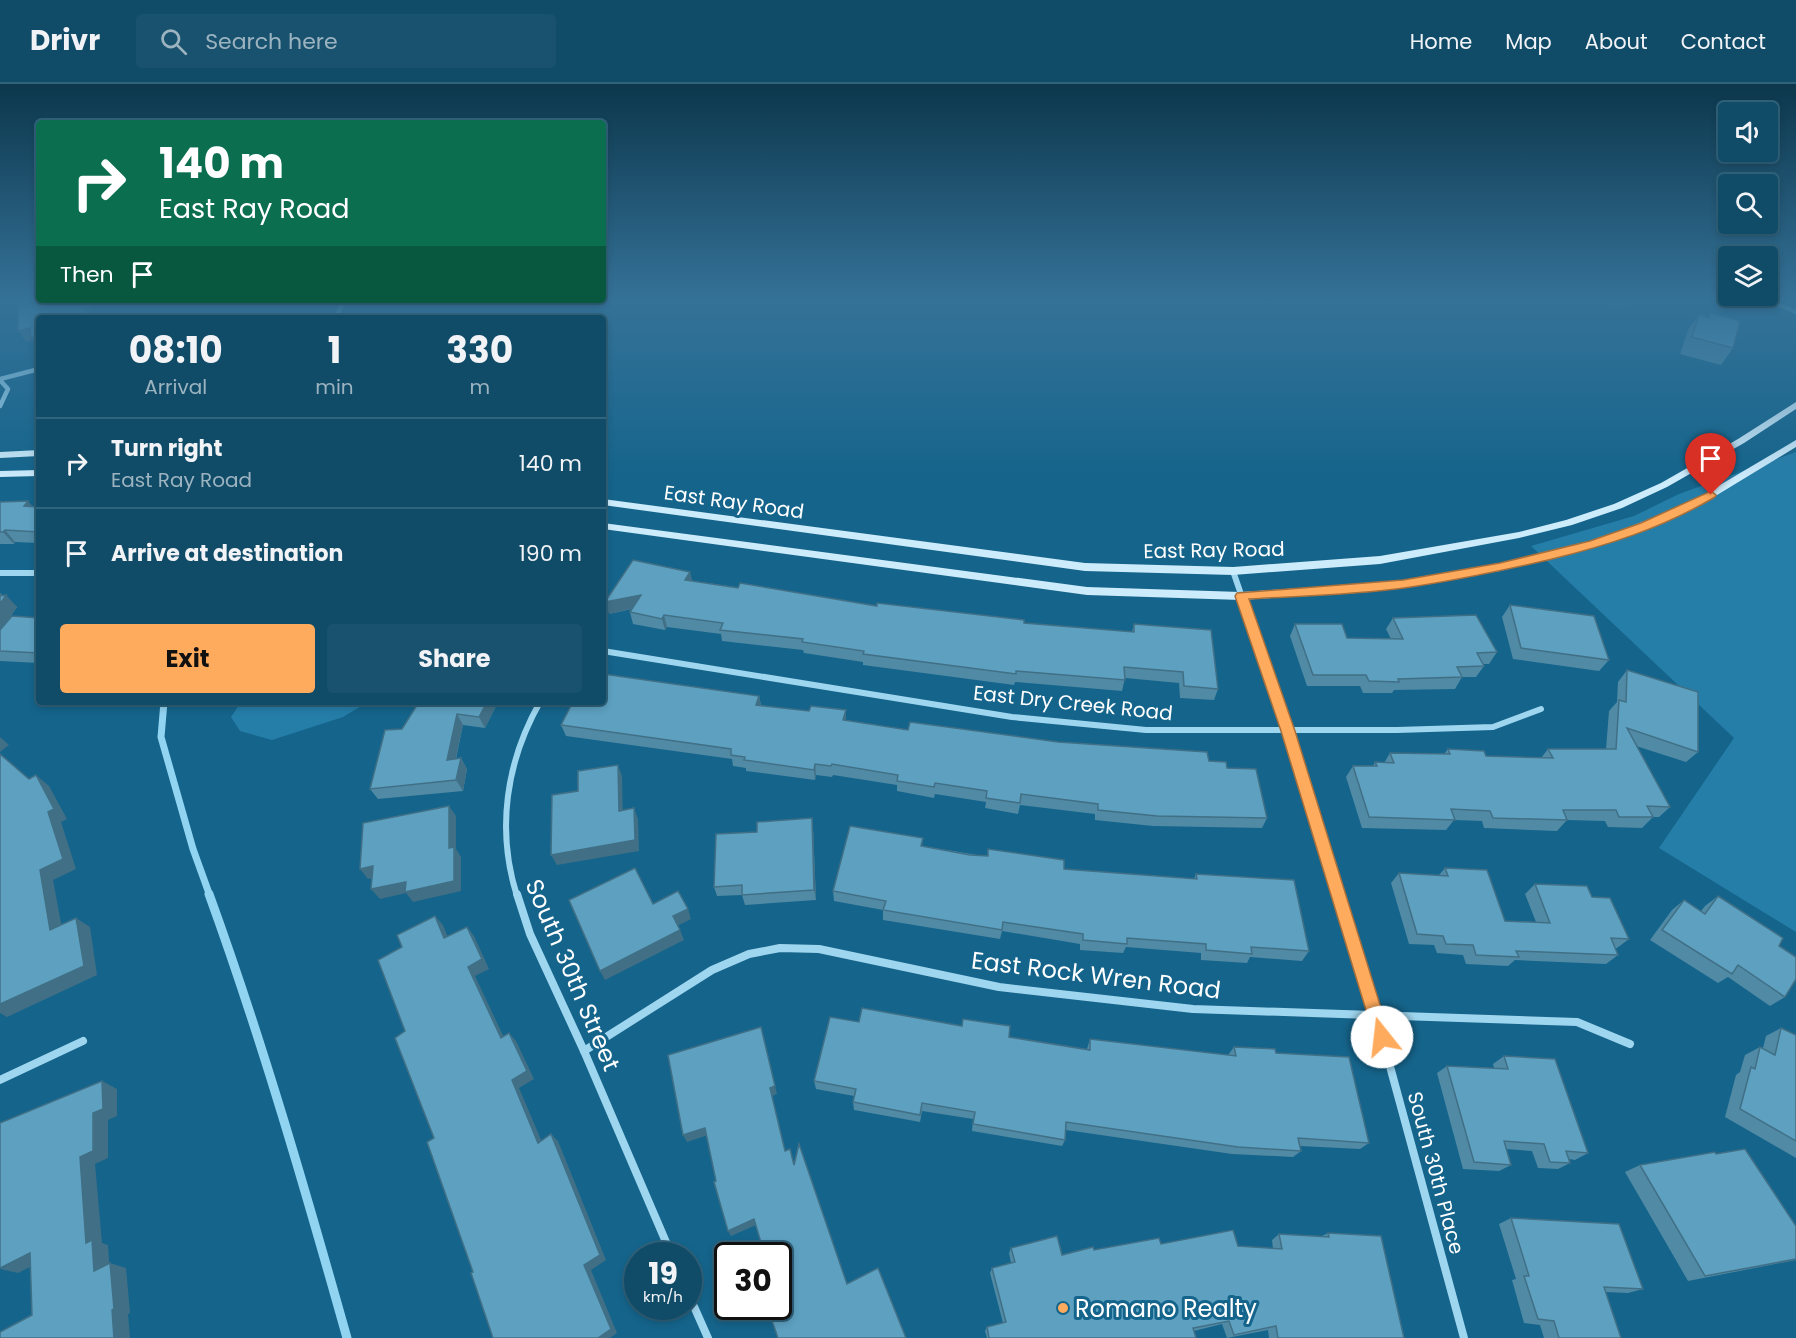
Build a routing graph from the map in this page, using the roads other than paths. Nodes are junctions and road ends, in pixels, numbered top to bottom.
1 (36, 370) edge
2 (0, 379) edge
3 (1796, 405) edge
4 (0, 406) edge
5 (1796, 443) edge
6 (36, 453) edge
7 (0, 455) edge
8 (36, 473) edge
9 (0, 474) edge
10 (606, 502) edge
11 (606, 526) edge
12 (1233, 572) junction
13 (0, 573) edge
14 (36, 573) edge
15 (1241, 596) junction
16 (606, 651) edge
17 (538, 705) edge
18 (1541, 709) dead end
19 (1288, 731) junction
20 (1376, 1015) junction
21 (83, 1041) dead end
22 (1630, 1044) dead end
23 (584, 1051) junction
24 (0, 1080) edge
25 (666, 1242) edge
26 (700, 1320) edge
27 (708, 1338) edge
28 (1464, 1338) edge

1 - 2 street
2 - 4 street
3 - 12 main road, East Ray Road
5 - 15 main road
6 - 7 main road
8 - 9 main road
10 - 12 main road, East Ray Road
11 - 15 main road
12 - 15 street, South 30th Place
13 - 14 street
15 - 19 street, South 30th Place
16 - 19 street, East Dry Creek Road
17 - 23 street, South 30th Street
18 - 19 street, East Dry Creek Road
19 - 20 street, South 30th Place
20 - 22 street, East Rock Wren Road
20 - 23 street, East Rock Wren Road
20 - 28 street, South 30th Place
21 - 24 street
23 - 25 street, South 30th Street
26 - 27 street

